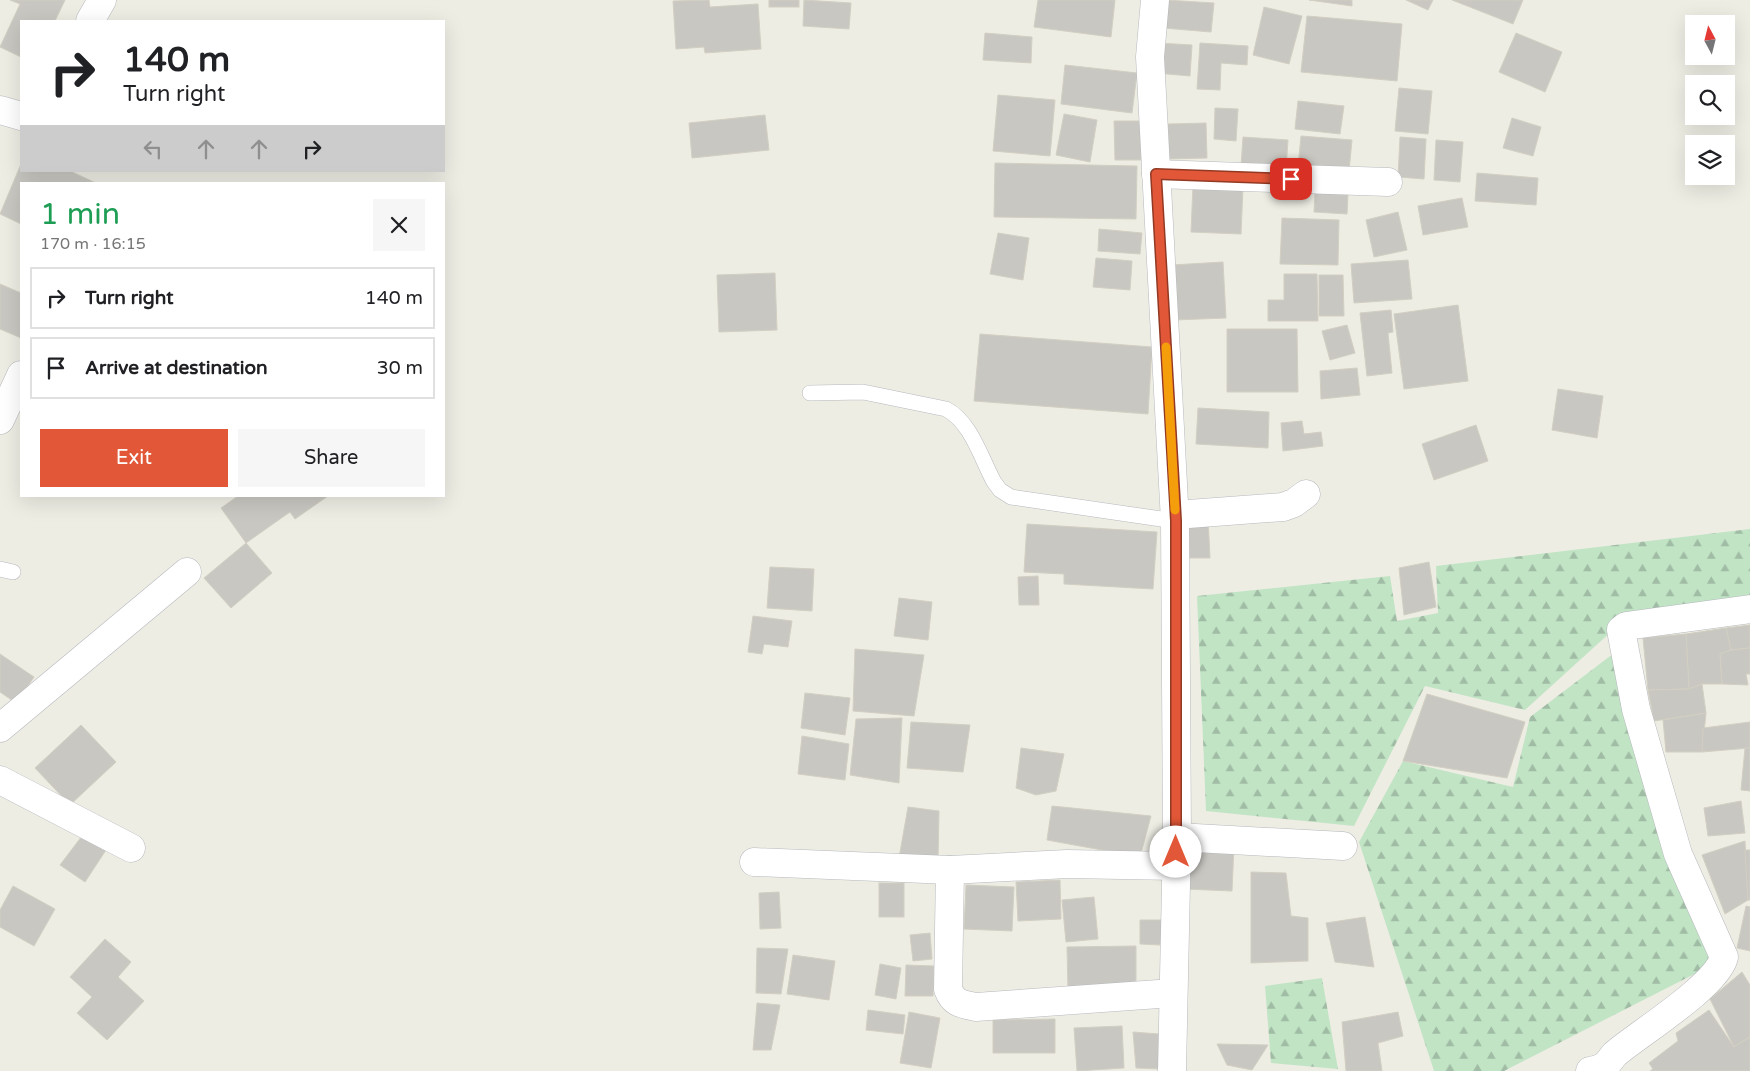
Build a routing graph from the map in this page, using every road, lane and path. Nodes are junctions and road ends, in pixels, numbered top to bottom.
1 (102, 0) edge
2 (1155, 0) edge
3 (91, 20) edge
4 (0, 110) edge
5 (20, 116) edge
6 (1156, 174) junction
7 (1388, 182) dead end
8 (20, 377) edge
9 (810, 393) dead end
10 (0, 420) edge
11 (1306, 494) dead end
12 (1175, 518) junction
13 (187, 572) dead end
14 (1750, 609) edge
15 (0, 728) edge
16 (0, 780) edge
17 (1177, 837) junction
18 (1344, 846) dead end
19 (131, 848) dead end
20 (754, 862) dead end
21 (1176, 866) junction
22 (950, 870) junction
23 (1173, 992) junction
24 (1172, 1071) edge
25 (1590, 1071) edge

1 - 3 street
2 - 6 street
4 - 5 street
6 - 7 street
6 - 12 street
8 - 10 street
9 - 12 lane
11 - 12 street
12 - 17 street
13 - 15 street
14 - 25 street
16 - 19 street
17 - 18 street
17 - 21 street
20 - 22 street
21 - 22 street
21 - 23 street
22 - 23 street
23 - 24 street

